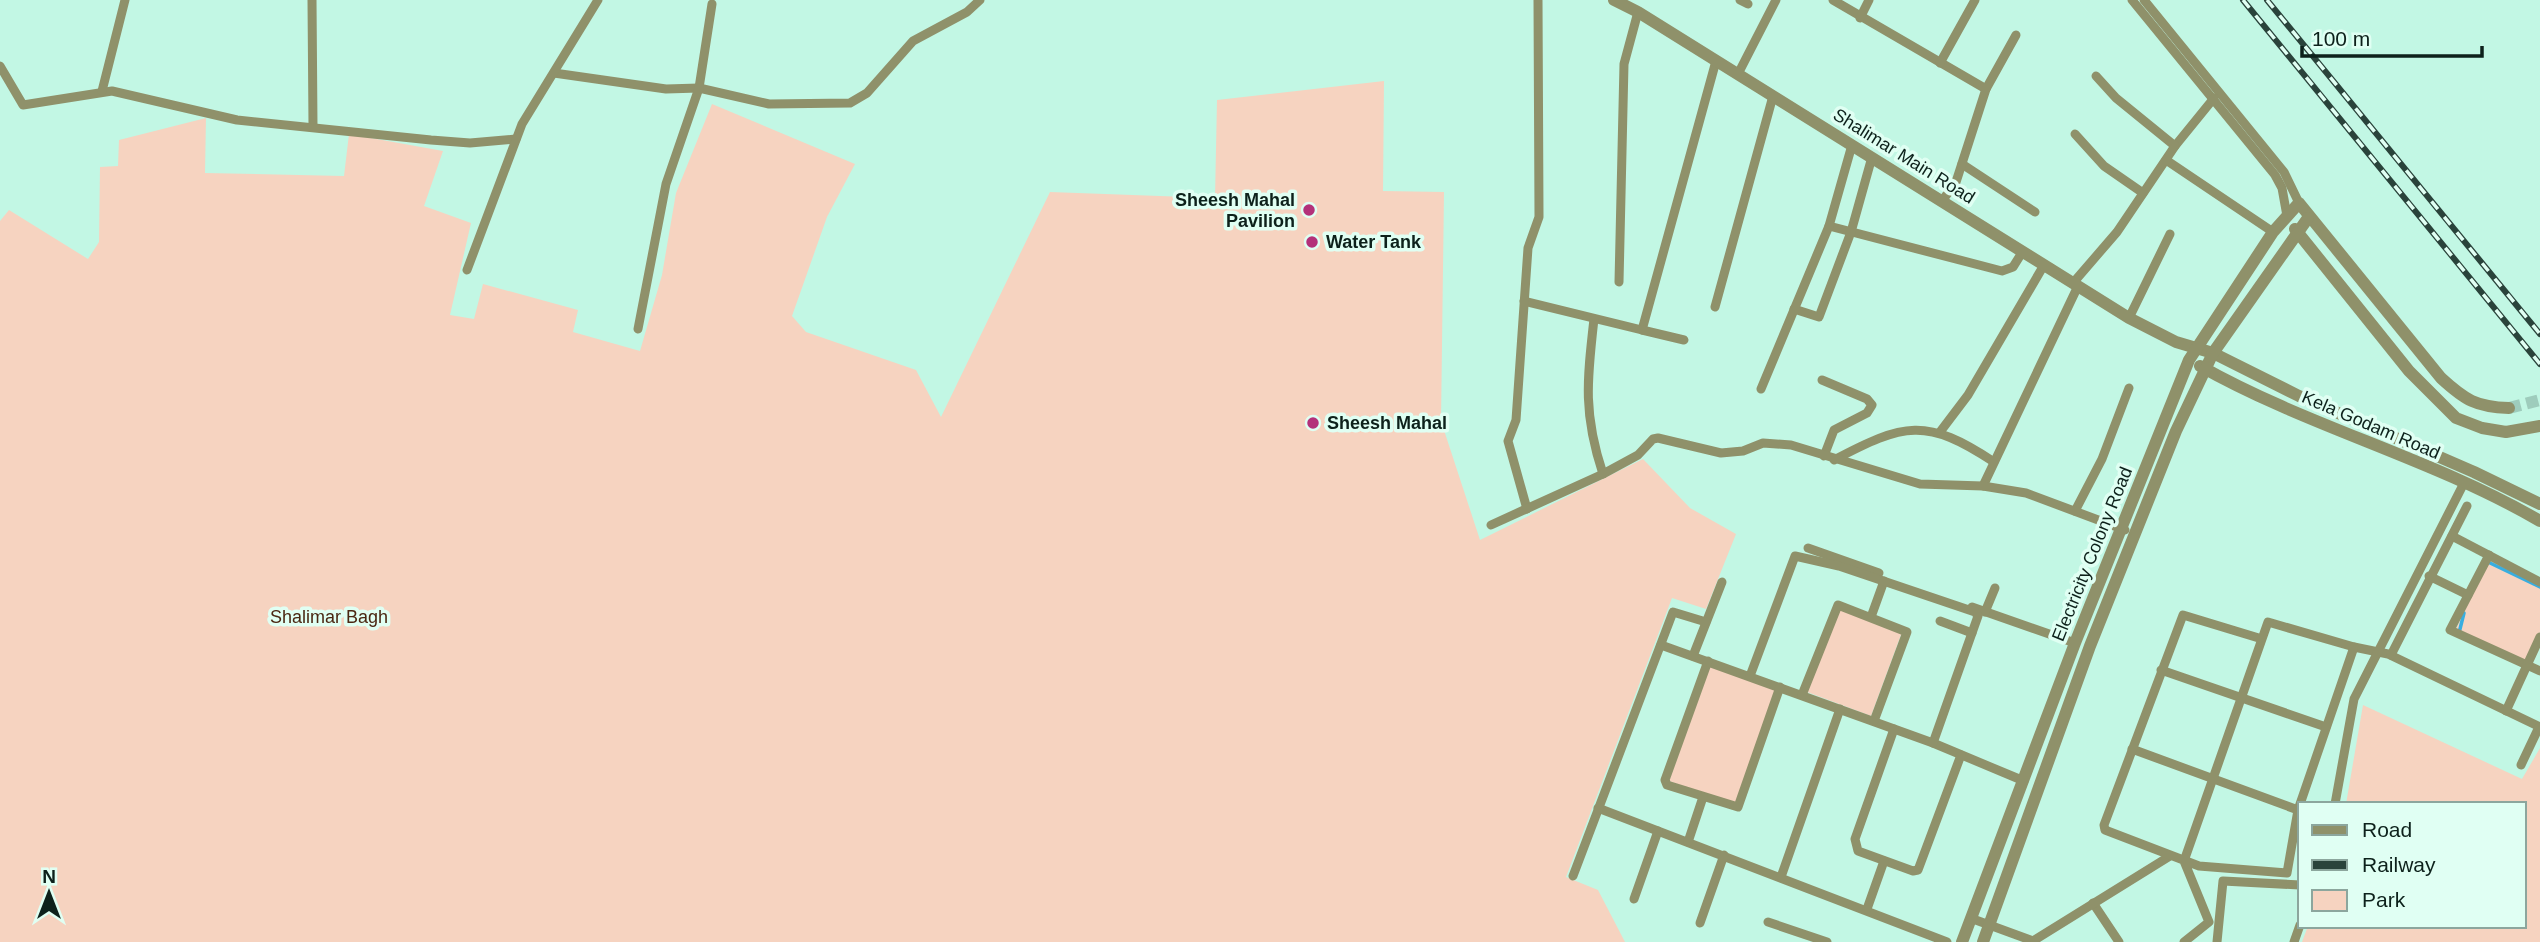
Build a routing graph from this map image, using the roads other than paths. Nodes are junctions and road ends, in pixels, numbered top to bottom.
1 (125, 0) edge
2 (312, 0) edge
3 (598, 0) edge
4 (980, 0) edge
5 (1538, 0) edge
6 (1614, 0) edge
7 (1776, 0) edge
8 (1833, 0) edge
9 (1869, 0) edge
10 (1975, 0) edge
11 (2133, 0) edge
12 (2144, 0) edge
13 (712, 4) dead end
14 (1638, 12) junction
15 (1860, 18) junction
16 (2016, 35) dead end
17 (1716, 61) junction
18 (1940, 63) junction
19 (0, 66) edge
20 (554, 73) junction
21 (1738, 74) junction
22 (2096, 76) dead end
23 (699, 88) junction
24 (1986, 89) junction
25 (102, 91) junction
26 (1773, 96) junction
27 (2214, 98) junction
28 (313, 126) junction
29 (2075, 134) dead end
30 (516, 139) junction
31 (1852, 145) junction
32 (2175, 146) junction
33 (1871, 157) junction
34 (2166, 160) junction
35 (1962, 164) junction
36 (2143, 193) junction
37 (1942, 201) junction
38 (2299, 203) junction
39 (2035, 212) dead end
40 (2287, 216) junction
41 (2308, 218) junction
42 (1829, 226) junction
43 (1851, 232) junction
44 (2273, 232) junction
45 (2298, 233) junction
46 (2170, 234) dead end
47 (2023, 251) junction
48 (2044, 265) junction
49 (467, 270) dead end
50 (1619, 282) dead end
51 (2075, 284) junction
52 (1524, 301) junction
53 (1715, 307) dead end
54 (1794, 309) junction
55 (2129, 318) junction
56 (1594, 319) junction
57 (638, 328) dead end
58 (1642, 330) junction
59 (1684, 340) dead end
60 (2176, 342) junction
61 (2197, 346) junction
62 (2213, 353) junction
63 (2189, 360) junction
64 (2205, 369) junction
65 (1822, 380) dead end
66 (2129, 388) dead end
67 (1760, 390) dead end
68 (2509, 408) tunnel mouth
69 (2540, 426) edge
70 (1940, 432) junction
71 (1824, 456) junction
72 (1834, 460) junction
73 (1994, 462) junction
74 (1603, 474) junction
75 (2464, 483) junction
76 (1983, 486) junction
77 (2540, 504) edge
78 (2466, 506) dead end
79 (1527, 509) junction
80 (2075, 511) junction
81 (2540, 521) edge
82 (1491, 525) dead end
83 (2127, 531) junction
84 (2452, 536) junction
85 (1808, 548) dead end
86 (2489, 555) junction
87 (2419, 571) junction
88 (2431, 577) junction
89 (1884, 581) junction
90 (1722, 582) dead end
91 (2540, 582) edge
92 (1995, 589) dead end
93 (2468, 595) junction
94 (1985, 612) junction
95 (1871, 617) junction
96 (1706, 621) junction
97 (1940, 621) dead end
98 (1972, 633) junction
99 (2540, 637) edge
100 (2262, 639) junction
101 (2075, 643) junction
102 (1661, 645) junction
103 (2354, 647) junction
104 (2378, 649) junction
105 (2391, 655) junction
106 (1693, 656) junction
107 (1708, 661) junction
108 (2527, 665) junction
109 (2161, 670) junction
110 (2540, 671) edge
111 (1750, 676) junction
112 (1780, 687) junction
113 (1802, 695) junction
114 (2242, 697) junction
115 (1840, 709) junction
116 (2506, 711) junction
117 (1874, 722) junction
118 (2326, 727) junction
119 (2540, 727) edge
120 (1894, 729) junction
121 (1933, 743) junction
122 (2132, 749) junction
123 (1961, 755) junction
124 (2521, 765) dead end
125 (2213, 778) junction
126 (2024, 781) junction
127 (1703, 797) junction
128 (2301, 802) edge
129 (2335, 802) edge
130 (1598, 808) junction
131 (2298, 810) joint
132 (1658, 831) junction
133 (1688, 842) junction
134 (1724, 855) junction
135 (2170, 856) junction
136 (1885, 861) junction
137 (2184, 861) junction
138 (1573, 876) dead end
139 (1781, 877) junction
140 (2298, 885) edge
141 (1634, 899) dead end
142 (2093, 903) junction
143 (1867, 909) junction
144 (1973, 919) junction
145 (1768, 922) dead end
146 (1700, 923) dead end
147 (1989, 926) junction
148 (1827, 942) edge
149 (1947, 942) edge
150 (1962, 942) edge
151 (1983, 942) edge
152 (2032, 942) edge
153 (2119, 942) edge
154 (2184, 942) edge
155 (2217, 942) edge

1 - 25 street
2 - 28 street
3 - 20 street
4 - 23 street
5 - 52 street
6 - 14 street, Shalimar Main Road
7 - 21 street
8 - 15 street
9 - 15 street
10 - 18 street
11 - 27 street
12 - 38 street
13 - 23 street
14 - 17 street, Shalimar Main Road
14 - 50 street
15 - 18 street
16 - 24 street
17 - 21 street, Shalimar Main Road
17 - 58 street
18 - 24 street
19 - 25 street
20 - 23 street
20 - 30 street
21 - 26 street, Shalimar Main Road
22 - 32 street
23 - 57 street
24 - 35 street
25 - 28 street
26 - 31 street, Shalimar Main Road
26 - 53 street
27 - 32 street
27 - 40 street
28 - 30 street
29 - 36 street
30 - 49 street
31 - 33 street, Shalimar Main Road
31 - 42 street
32 - 34 street
33 - 37 street, Shalimar Main Road
33 - 43 street
34 - 36 street
34 - 44 street
35 - 37 street
35 - 39 street
36 - 51 street
37 - 47 street, Shalimar Main Road
38 - 40 street, Electricity Colony Road
38 - 41 street
40 - 44 street, Electricity Colony Road
40 - 45 street
41 - 45 street, Electricity Colony Road
41 - 68 street
42 - 43 street
42 - 54 street
43 - 47 street
43 - 54 street
44 - 61 street, Electricity Colony Road
45 - 62 street, Electricity Colony Road
45 - 69 street
46 - 55 street
47 - 48 street, Shalimar Main Road
48 - 51 street, Shalimar Main Road
48 - 70 street
51 - 55 street, Shalimar Main Road
51 - 73 street
52 - 56 street
52 - 79 street
54 - 67 street
55 - 60 street, Shalimar Main Road
56 - 58 street
56 - 74 street
58 - 59 street
60 - 61 street, Shalimar Main Road
60 - 63 street, Shalimar Main Road
61 - 62 street, Kela Godam Road
61 - 63 street, Electricity Colony Road
62 - 64 street, Electricity Colony Road
62 - 77 street, Kela Godam Road
63 - 64 street, Kela Godam Road
63 - 83 street, Electricity Colony Road
64 - 75 street, Kela Godam Road
64 - 83 street, Electricity Colony Road
65 - 71 street
66 - 80 street
70 - 72 street
70 - 73 street
71 - 72 street
71 - 74 street
72 - 76 street
73 - 76 street
74 - 79 street
75 - 81 street, Kela Godam Road
75 - 87 street
76 - 80 street
78 - 84 street
79 - 82 street
80 - 83 street
83 - 101 street, Electricity Colony Road
83 - 147 street, Electricity Colony Road
84 - 86 street
84 - 88 street
85 - 94 street
86 - 91 street
86 - 93 street
87 - 88 street
87 - 104 street
88 - 93 street
88 - 105 street
89 - 95 street
89 - 98 street
89 - 111 street
90 - 96 street
92 - 94 street
93 - 108 street
94 - 101 street
95 - 113 street
95 - 117 street
96 - 102 street
96 - 106 street
97 - 98 street
98 - 121 street
99 - 108 street
100 - 103 street
100 - 109 street
100 - 114 street
101 - 126 street, Electricity Colony Road
102 - 106 street
102 - 130 street
103 - 104 street
103 - 118 street
104 - 105 street
104 - 129 street
105 - 116 street
106 - 107 street
107 - 111 street
107 - 127 street
108 - 110 street
108 - 116 street
109 - 114 street
109 - 122 street
111 - 112 street
112 - 113 street
112 - 127 street
113 - 115 street
114 - 118 street
114 - 125 street
115 - 117 street
115 - 139 street
116 - 119 street
117 - 120 street
118 - 128 street
119 - 124 street
120 - 121 street
120 - 136 street
121 - 123 street
122 - 125 street
122 - 135 street
123 - 126 street
123 - 136 street
125 - 131 street
125 - 137 street
126 - 144 street, Electricity Colony Road
127 - 133 street
130 - 132 street
130 - 138 street
131 - 137 street
132 - 133 street
132 - 141 street
133 - 134 street
134 - 139 street
134 - 146 street
135 - 137 street
135 - 142 street
136 - 143 street
137 - 154 street
139 - 143 street
140 - 155 street
142 - 152 street
142 - 153 street
143 - 149 street
144 - 147 street
144 - 150 street, Electricity Colony Road
145 - 148 street
147 - 151 street, Electricity Colony Road
147 - 152 street

